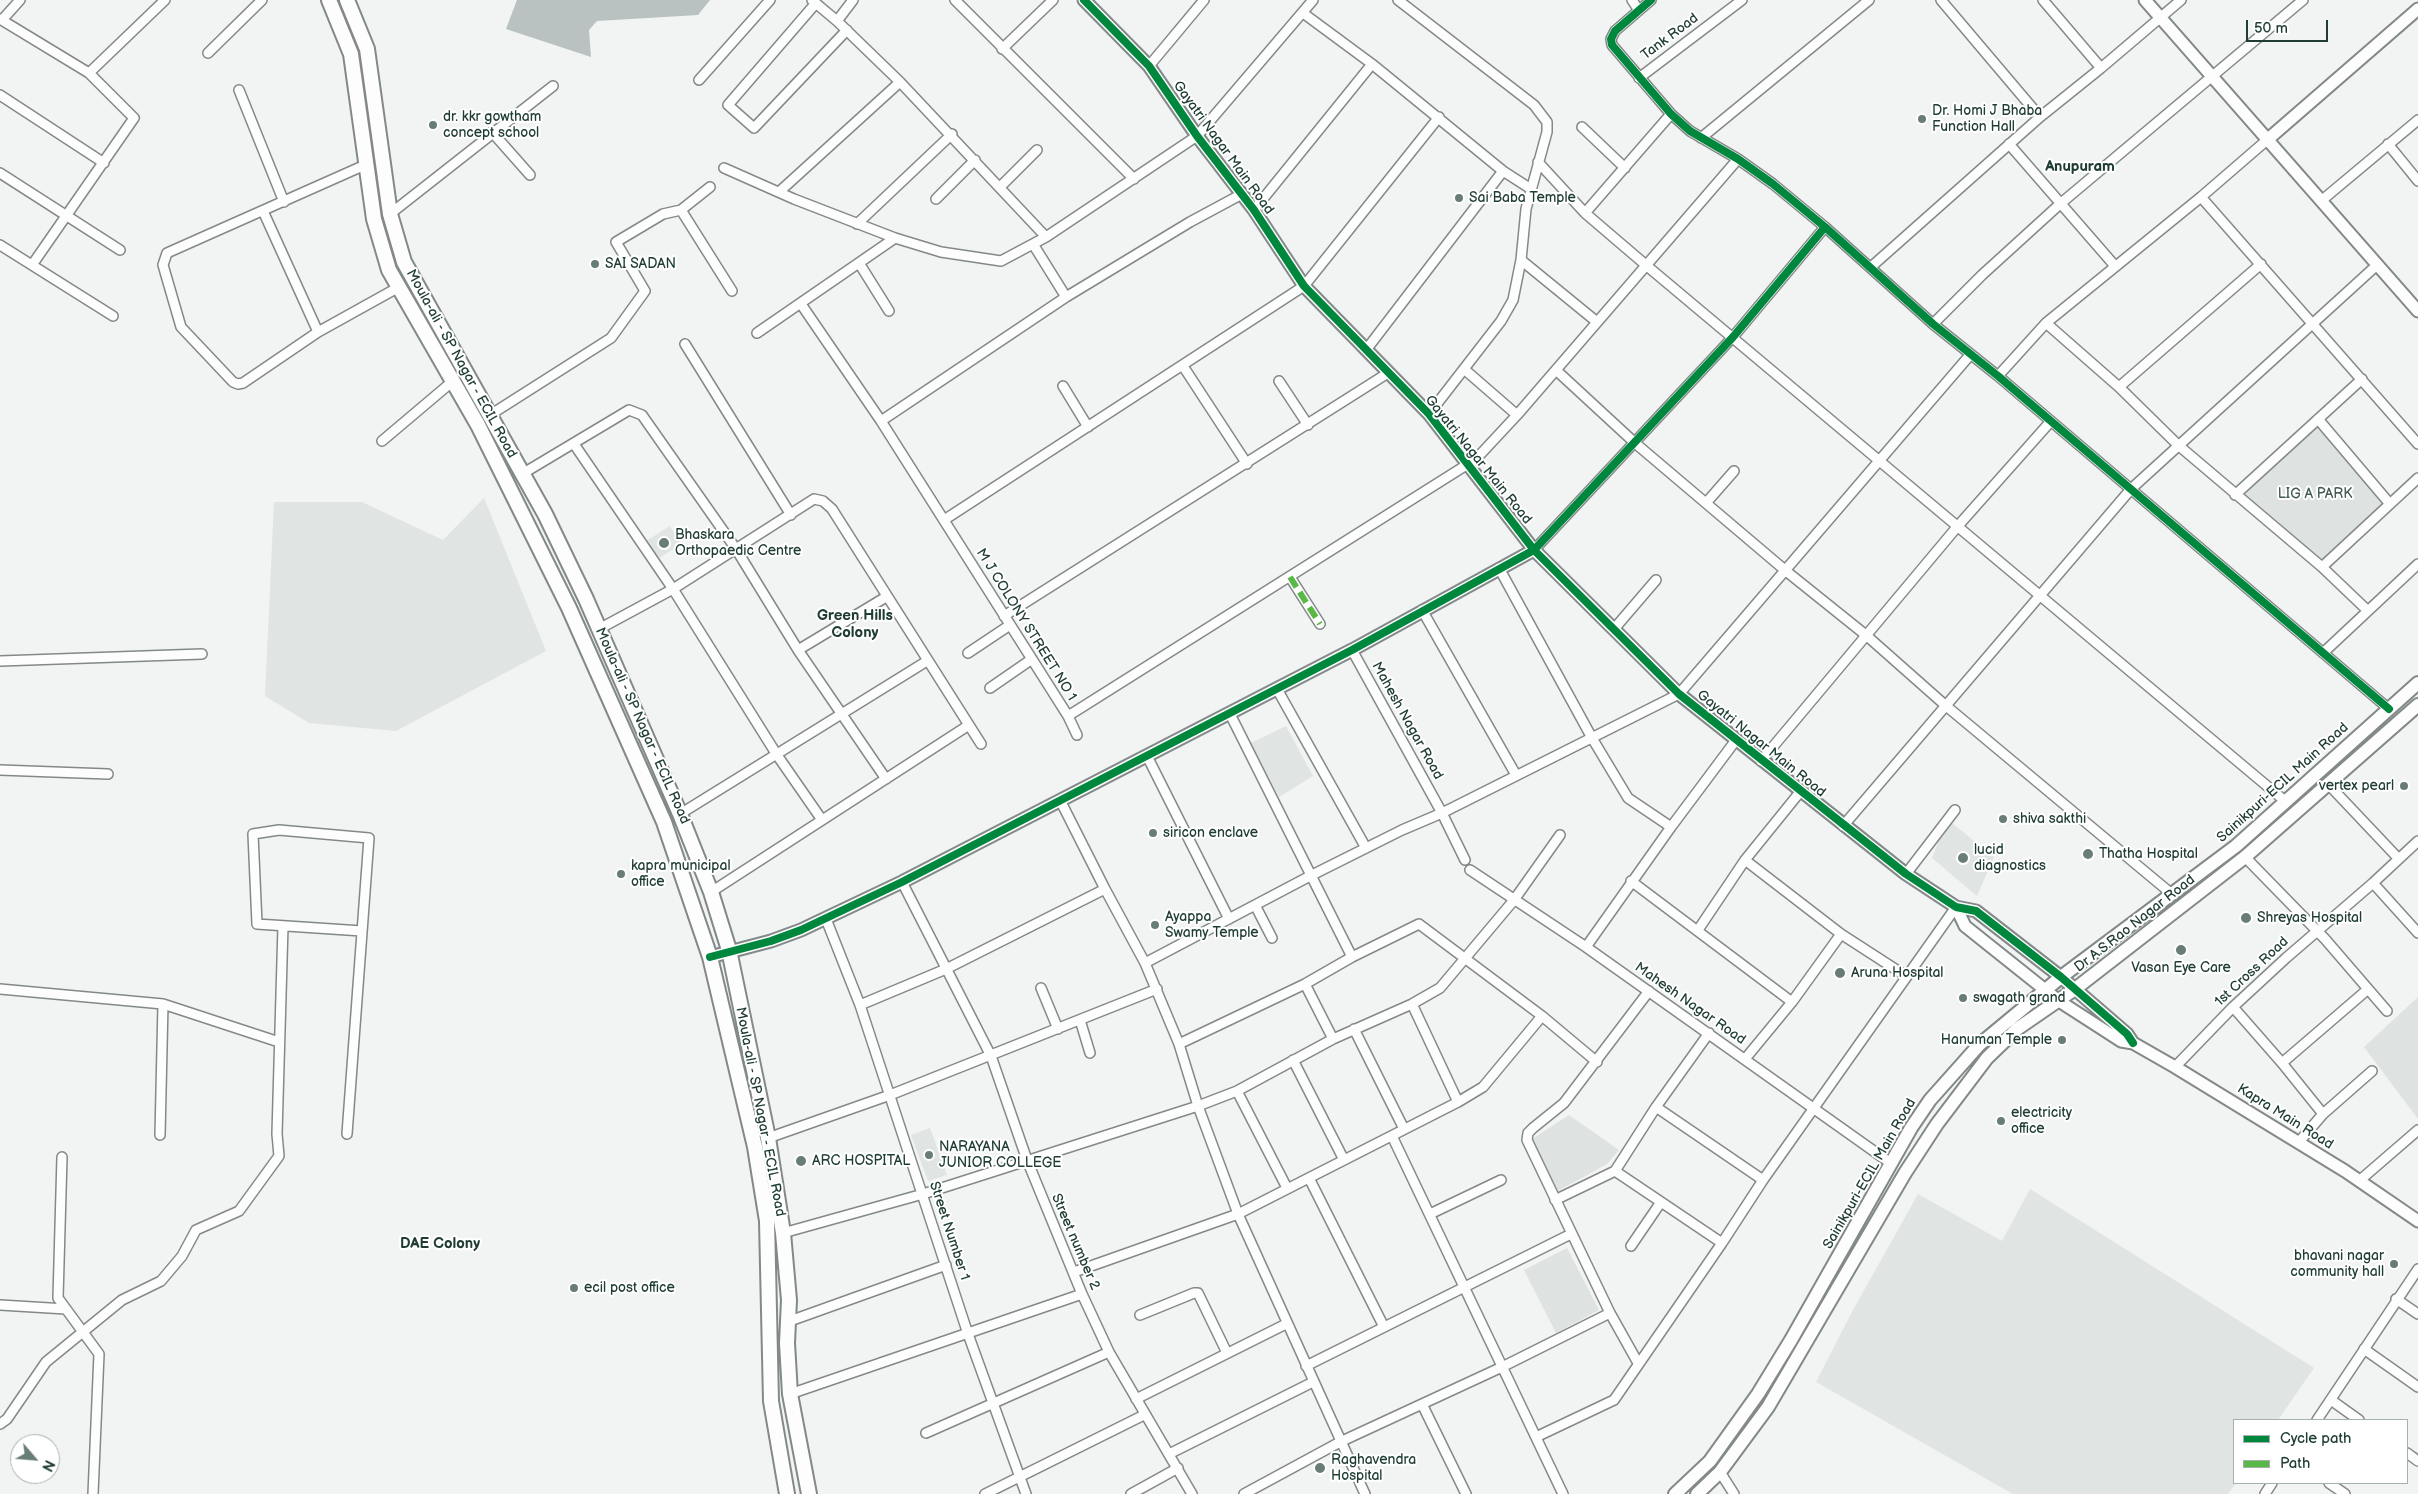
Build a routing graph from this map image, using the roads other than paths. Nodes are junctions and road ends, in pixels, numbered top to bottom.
1 (20, 0) edge
2 (165, 0) edge
3 (262, 0) edge
4 (329, 0) edge
5 (347, 0) edge
6 (770, 0) edge
7 (854, 0) edge
8 (954, 0) edge
9 (1052, 0) edge
10 (1204, 0) edge
11 (1313, 0) edge
12 (1398, 0) edge
13 (1632, 0) edge
14 (1651, 0) edge
15 (1742, 0) edge
16 (1869, 0) edge
17 (1940, 0) edge
18 (2043, 0) edge
19 (2144, 0) edge
20 (2181, 0) edge
21 (2303, 0) edge
22 (814, 2) edge
23 (1090, 2) edge
24 (1638, 9) junction
25 (2418, 9) edge
26 (1303, 13) junction
27 (2160, 18) junction
28 (1, 20) edge
29 (837, 20) junction
30 (847, 30) junction
31 (1002, 48) junction
32 (208, 53) dead end
33 (1372, 64) junction
34 (1149, 66) junction
35 (2101, 68) junction
36 (89, 73) junction
37 (2211, 76) junction
38 (1639, 78) junction
39 (699, 80) dead end
40 (900, 82) junction
41 (552, 86) dead end
42 (239, 90) dead end
43 (0, 95) edge
44 (1671, 114) junction
45 (1439, 117) junction
46 (2040, 117) junction
47 (2418, 120) edge
48 (1582, 127) dead end
49 (492, 132) junction
50 (952, 134) junction
51 (1197, 136) junction
52 (1701, 138) junction
53 (2267, 140) junction
54 (2009, 144) junction
55 (2388, 144) junction
56 (1037, 150) dead end
57 (1738, 159) junction
58 (975, 160) junction
59 (1538, 162) junction
60 (104, 163) junction
61 (365, 165) junction
62 (724, 168) dead end
63 (1625, 168) junction
64 (1503, 171) junction
65 (0, 173) edge
66 (530, 175) dead end
67 (1134, 179) junction
68 (2418, 180) edge
69 (710, 187) dead end
70 (1000, 187) junction
71 (1531, 189) junction
72 (779, 192) junction
73 (1242, 194) junction
74 (2201, 197) junction
75 (936, 198) dead end
76 (2321, 201) junction
77 (284, 202) junction
78 (2060, 204) junction
79 (681, 210) junction
80 (1254, 210) junction
81 (263, 211) junction
82 (1585, 213) junction
83 (390, 214) junction
84 (65, 215) junction
85 (857, 224) junction
86 (1826, 227) junction
87 (1046, 237) junction
88 (895, 238) junction
89 (1033, 244) junction
90 (0, 245) edge
91 (120, 250) dead end
92 (1521, 260) junction
93 (859, 263) junction
94 (2261, 264) junction
95 (32, 265) junction
96 (2376, 265) junction
97 (1647, 266) junction
98 (2115, 266) junction
99 (1871, 268) junction
100 (1304, 286) junction
101 (399, 287) junction
102 (732, 291) dead end
103 (1066, 297) junction
104 (801, 304) junction
105 (2418, 310) edge
106 (890, 311) dead end
107 (113, 316) dead end
108 (1597, 322) junction
109 (2046, 323) junction
110 (2314, 323) junction
111 (1933, 324) junction
112 (318, 332) junction
113 (757, 333) dead end
114 (1733, 336) junction
115 (685, 344) dead end
116 (1366, 350) junction
117 (1970, 355) junction
118 (1183, 366) junction
119 (1464, 369) junction
120 (1557, 371) junction
121 (1388, 373) junction
122 (1998, 376) junction
123 (2362, 379) junction
124 (453, 381) junction
125 (1279, 381) dead end
126 (1062, 386) dead end
127 (2119, 387) junction
128 (1429, 414) junction
129 (490, 415) junction
130 (1517, 415) junction
131 (2318, 419) junction
132 (881, 421) junction
133 (2051, 421) junction
134 (1308, 425) junction
135 (1088, 427) junction
136 (382, 441) dead end
137 (1635, 443) junction
138 (574, 444) junction
139 (2418, 444) edge
140 (2178, 445) junction
141 (1880, 461) junction
142 (1247, 464) junction
143 (1468, 465) junction
144 (1734, 471) dead end
145 (522, 474) junction
146 (2418, 478) edge
147 (2131, 489) junction
148 (2235, 495) junction
149 (1706, 503) junction
150 (2390, 504) junction
151 (791, 515) junction
152 (944, 520) junction
153 (1957, 526) junction
154 (736, 549) junction
155 (1534, 550) junction
156 (2418, 564) edge
157 (2322, 567) junction
158 (1500, 568) junction
159 (1786, 571) junction
160 (1290, 577) junction
161 (1656, 580) dead end
162 (673, 590) junction
163 (2040, 596) junction
164 (886, 598) junction
165 (1422, 610) junction
166 (2367, 610) junction
167 (1004, 616) junction
168 (1320, 624) dead end
169 (1010, 625) junction
170 (599, 629) junction
171 (1614, 629) junction
172 (1867, 636) junction
173 (798, 650) junction
174 (1352, 650) junction
175 (968, 652) dead end
176 (2323, 653) junction
177 (202, 654) dead end
178 (1032, 659) junction
179 (0, 661) edge
180 (927, 661) junction
181 (2418, 683) edge
182 (990, 688) dead end
183 (1277, 689) junction
184 (1679, 694) junction
185 (1945, 705) junction
186 (2418, 707) edge
187 (2389, 709) junction
188 (840, 714) junction
189 (1230, 714) junction
190 (1068, 716) junction
191 (969, 725) junction
192 (1077, 735) dead end
193 (1592, 738) junction
194 (1736, 740) junction
195 (981, 744) dead end
196 (778, 755) junction
197 (1147, 756) junction
198 (1761, 761) junction
199 (0, 770) edge
200 (108, 774) dead end
201 (1516, 775) junction
202 (886, 779) junction
203 (2328, 784) junction
204 (1800, 792) junction
205 (1060, 800) junction
206 (2285, 801) junction
207 (1956, 810) dead end
208 (1442, 813) junction
209 (680, 814) junction
210 (822, 820) junction
211 (1843, 826) junction
212 (1671, 827) junction
213 (1560, 835) dead end
214 (2418, 841) edge
215 (1366, 848) junction
216 (2244, 857) junction
217 (2398, 858) junction
218 (1465, 860) dead end
219 (1745, 860) junction
220 (1470, 870) dead end
221 (1906, 874) junction
222 (1312, 875) junction
223 (1631, 881) junction
224 (902, 882) junction
225 (2373, 883) junction
226 (1104, 890) junction
227 (711, 892) junction
228 (2173, 895) junction
229 (1514, 900) junction
230 (1255, 906) junction
231 (1956, 907) junction
232 (1229, 919) junction
233 (826, 920) junction
234 (283, 926) junction
235 (1698, 930) junction
236 (362, 931) junction
237 (2317, 932) junction
238 (2418, 933) edge
239 (1841, 934) junction
240 (1272, 938) dead end
241 (1586, 947) junction
242 (729, 950) junction
243 (710, 956) junction
244 (1352, 957) junction
245 (1465, 959) junction
246 (1145, 963) junction
247 (946, 969) junction
248 (1906, 976) junction
249 (2061, 977) junction
250 (1305, 984) junction
251 (1041, 988) dead end
252 (0, 989) edge
253 (2074, 989) junction
254 (1157, 990) junction
255 (2046, 990) junction
256 (2367, 990) junction
257 (1649, 991) junction
258 (2060, 1001) junction
259 (1792, 1002) junction
260 (163, 1004) junction
261 (1412, 1004) junction
262 (860, 1005) junction
263 (2233, 1007) junction
264 (2387, 1011) dead end
265 (1542, 1016) junction
266 (1080, 1020) junction
267 (1058, 1029) junction
268 (1354, 1029) junction
269 (1708, 1034) junction
270 (1333, 1039) junction
271 (280, 1042) junction
272 (2133, 1043) junction
273 (1179, 1044) junction
274 (1090, 1053) dead end
275 (991, 1056) junction
276 (1745, 1059) junction
277 (1293, 1060) junction
278 (1597, 1062) junction
279 (2282, 1062) junction
280 (2175, 1067) junction
281 (2372, 1071) dead end
282 (1237, 1092) junction
283 (890, 1095) junction
284 (1458, 1102) junction
285 (1198, 1106) junction
286 (1656, 1107) junction
287 (1812, 1109) junction
288 (2323, 1114) junction
289 (1404, 1129) junction
290 (2418, 1130) edge
291 (348, 1134) dead end
292 (160, 1135) dead end
293 (1392, 1136) junction
294 (768, 1138) junction
295 (2298, 1143) junction
296 (62, 1157) dead end
297 (1026, 1160) junction
298 (1344, 1160) junction
299 (1892, 1164) junction
300 (1615, 1170) junction
301 (1309, 1178) junction
302 (1501, 1180) dead end
303 (1763, 1180) junction
304 (2359, 1181) junction
305 (1287, 1188) junction
306 (923, 1194) junction
307 (1554, 1200) junction
308 (1661, 1202) junction
309 (1238, 1214) junction
310 (1430, 1214) junction
311 (2418, 1221) edge
312 (783, 1233) junction
313 (1571, 1234) junction
314 (1722, 1243) junction
315 (1631, 1246) dead end
316 (946, 1265) junction
317 (2418, 1269) edge
318 (1074, 1272) junction
319 (1464, 1287) junction
320 (1082, 1294) junction
321 (2396, 1299) junction
322 (0, 1305) edge
323 (66, 1309) junction
324 (1610, 1313) junction
325 (2418, 1314) edge
326 (1140, 1315) dead end
327 (788, 1322) junction
328 (1286, 1324) junction
329 (1384, 1327) junction
330 (82, 1332) junction
331 (968, 1334) junction
332 (2364, 1349) junction
333 (1109, 1352) junction
334 (1227, 1353) junction
335 (1638, 1363) junction
336 (1306, 1366) junction
337 (1502, 1367) junction
338 (1312, 1382) junction
339 (2418, 1387) edge
340 (790, 1394) junction
341 (1136, 1399) junction
342 (2331, 1400) junction
343 (1422, 1404) junction
344 (993, 1405) junction
345 (1144, 1415) junction
346 (2, 1419) edge
347 (2318, 1419) edge
348 (2359, 1419) edge
349 (926, 1434) dead end
350 (1536, 1437) junction
351 (1340, 1442) junction
352 (1169, 1454) junction
353 (1178, 1468) junction
354 (1720, 1472) junction
355 (1020, 1476) junction
356 (2331, 1484) edge
357 (93, 1494) edge
358 (788, 1494) edge
359 (809, 1494) edge
360 (985, 1494) edge
361 (1026, 1494) edge
362 (1131, 1494) edge
363 (1192, 1494) edge
364 (1244, 1494) edge
365 (1365, 1494) edge
366 (1466, 1494) edge
367 (1563, 1494) edge
368 (1675, 1494) edge
369 (1696, 1494) edge
370 (1734, 1494) edge
371 (2346, 1494) edge

1 - 28 street
2 - 36 street
3 - 32 street
4 - 61 main road, Moula-ali - SP Nagar - ECIL Road
5 - 83 main road, Moula-ali - SP Nagar - ECIL Road
6 - 39 street
7 - 29 street
8 - 31 street
9 - 31 street
10 - 34 street
11 - 26 street
12 - 59 street
13 - 24 street
14 - 24 street
15 - 38 street, Tank Road
16 - 52 street
17 - 46 street
18 - 35 street
19 - 27 street
20 - 27 street
21 - 37 street
22 - 29 street
22 - 30 street
23 - 34 street, Gayatri Nagar Main Road
24 - 38 street
25 - 53 street
26 - 33 street
26 - 51 street
27 - 35 street
27 - 37 street
28 - 36 street
29 - 30 street
30 - 40 street
31 - 67 street
33 - 45 street
33 - 80 street
34 - 51 street, Gayatri Nagar Main Road
35 - 46 street
36 - 60 street
37 - 53 street
37 - 78 street
38 - 44 street
40 - 50 street
40 - 72 street
41 - 49 street
42 - 77 street
43 - 60 street
44 - 52 street
44 - 63 street
45 - 64 street
45 - 100 street
46 - 54 street
47 - 55 street
48 - 63 street
49 - 66 street
49 - 83 street
50 - 58 street
50 - 85 street
51 - 67 street
51 - 73 street, Gayatri Nagar Main Road
52 - 57 street
53 - 74 street
53 - 76 street
54 - 78 street
54 - 99 street
55 - 68 street
55 - 76 street
56 - 70 street
57 - 86 street
57 - 97 street, M J COLONY STREET NO 1
58 - 70 street
58 - 75 street
59 - 71 street
59 - 82 street
60 - 84 street
61 - 77 street
61 - 101 main road, Moula-ali - SP Nagar - ECIL Road
62 - 72 street
63 - 82 street
64 - 71 street
64 - 116 street
65 - 84 street
67 - 87 street
69 - 79 street
70 - 87 street
71 - 92 street
72 - 85 street
73 - 80 street, Gayatri Nagar Main Road
73 - 103 street
74 - 94 street
74 - 98 street
76 - 96 street
77 - 81 street
78 - 98 street
78 - 111 street
79 - 102 street
79 - 129 street
80 - 100 street, Gayatri Nagar Main Road
81 - 112 street
81 - 112 street
82 - 97 street
83 - 129 main road, Moula-ali - SP Nagar - ECIL Road
84 - 91 street
84 - 95 street
85 - 88 street
86 - 99 street
86 - 114 street
87 - 89 street
88 - 89 street
88 - 93 street
89 - 103 street
90 - 95 street
92 - 108 street
92 - 119 street
93 - 104 street
93 - 106 street
94 - 110 street
94 - 127 street
95 - 107 street
96 - 105 street
96 - 110 street
97 - 108 street, M J COLONY STREET NO 1
97 - 114 street
98 - 109 street
99 - 111 street
100 - 116 street, Gayatri Nagar Main Road
100 - 118 street
101 - 112 street
101 - 124 main road, Moula-ali - SP Nagar - ECIL Road
103 - 132 street
104 - 113 street
104 - 132 street, M J COLONY STREET NO 1
108 - 120 street, M J COLONY STREET NO 1
109 - 122 street
109 - 127 street
110 - 123 street
110 - 140 street
111 - 117 street
114 - 137 street
114 - 141 street
115 - 151 street
116 - 121 street, Gayatri Nagar Main Road
117 - 122 street
117 - 141 street
118 - 135 street
118 - 142 street
119 - 128 street
119 - 130 street
120 - 130 street, M J COLONY STREET NO 1
120 - 137 street
121 - 128 street, Gayatri Nagar Main Road
121 - 134 street
122 - 133 street
123 - 131 street
123 - 139 street
124 - 136 street
124 - 243 main road, Moula-ali - SP Nagar - ECIL Road
125 - 134 street
126 - 135 street
127 - 140 street
128 - 143 street, Gayatri Nagar Main Road
129 - 145 main road, Moula-ali - SP Nagar - ECIL Road
130 - 143 street, M J COLONY STREET NO 1
131 - 148 street
131 - 150 street
132 - 152 street, M J COLONY STREET NO 1
133 - 147 street
133 - 153 street
134 - 142 street
135 - 152 street
137 - 149 street
137 - 155 street
138 - 145 street
138 - 154 street
138 - 162 street
140 - 147 street
140 - 148 street
141 - 153 street
141 - 159 street
142 - 167 street
143 - 155 street, Gayatri Nagar Main Road
143 - 160 street, M J COLONY STREET NO 1
144 - 149 street
145 - 170 main road, Moula-ali - SP Nagar - ECIL Road
146 - 150 street
147 - 163 street
147 - 176 street
148 - 157 street
149 - 159 street
150 - 157 street
151 - 154 street
151 - 164 street
152 - 167 street, M J COLONY STREET NO 1
153 - 163 street
153 - 172 street
154 - 162 street
154 - 173 street
155 - 158 street
155 - 171 street, Gayatri Nagar Main Road
156 - 166 street
157 - 166 street
158 - 165 street
158 - 193 street
159 - 172 street
159 - 184 street
160 - 168 street
160 - 190 street, M J COLONY STREET NO 1
161 - 171 street
162 - 170 street
162 - 196 street
163 - 185 street
163 - 206 street
164 - 173 street
164 - 180 street
165 - 174 street
165 - 201 street
166 - 176 street
167 - 169 street, M J COLONY STREET NO 1
169 - 175 street
169 - 178 street, M J COLONY STREET NO 1
170 - 209 main road, Moula-ali - SP Nagar - ECIL Road
171 - 184 street, Gayatri Nagar Main Road
172 - 185 street
172 - 198 street
173 - 188 street
174 - 183 street
174 - 208 street, Mahesh Nagar Road
176 - 187 street
177 - 179 street
178 - 182 street
178 - 190 street, M J COLONY STREET NO 1
180 - 188 street
180 - 191 street
181 - 187 main road, Sainikpuri-ECIL Main Road
183 - 189 street
183 - 215 street
184 - 193 street
184 - 194 street, Gayatri Nagar Main Road
185 - 211 street
185 - 228 street
186 - 203 main road, Dr A.S.Rao Nagar Road
187 - 206 main road, Sainikpuri-ECIL Main Road
188 - 196 street
188 - 202 street
189 - 197 street
189 - 222 street
190 - 192 street
191 - 195 street
191 - 202 street
193 - 201 street
193 - 212 street
194 - 198 street, Gayatri Nagar Main Road
194 - 212 street
196 - 209 street
196 - 210 street
197 - 205 street
197 - 232 street
198 - 204 street, Gayatri Nagar Main Road
199 - 200 street
201 - 208 street
202 - 210 street
203 - 216 main road, Dr A.S.Rao Nagar Road
203 - 217 street
204 - 211 street, Gayatri Nagar Main Road
204 - 219 street
205 - 224 street
205 - 226 street
206 - 228 main road, Sainikpuri-ECIL Main Road
207 - 221 street
208 - 215 street
208 - 218 street, Mahesh Nagar Road
209 - 227 main road, Moula-ali - SP Nagar - ECIL Road
210 - 227 street
211 - 221 street, Gayatri Nagar Main Road
212 - 223 street
213 - 229 street
214 - 217 street, 1st Cross Road
215 - 222 street
216 - 237 street
216 - 253 main road, Dr A.S.Rao Nagar Road
217 - 225 street, 1st Cross Road
219 - 235 street
219 - 239 street
220 - 229 street, Mahesh Nagar Road
221 - 231 street, Gayatri Nagar Main Road
222 - 230 street
222 - 244 street
223 - 235 street
223 - 241 street
224 - 233 street
224 - 247 street, Street number 2
225 - 237 street, 1st Cross Road
225 - 238 street
226 - 246 street
226 - 247 street
227 - 242 main road, Moula-ali - SP Nagar - ECIL Road
228 - 249 main road, Sainikpuri-ECIL Main Road
229 - 241 street, Mahesh Nagar Road
229 - 245 street
230 - 232 street
230 - 240 street
231 - 248 street
231 - 249 street, Gayatri Nagar Main Road
231 - 255 street, Gayatri Nagar Main Road
232 - 246 street
233 - 242 street
233 - 262 street, Street Number 1
234 - 236 street
234 - 236 street
234 - 271 street
235 - 259 street
236 - 291 street
237 - 256 street
237 - 263 street, 1st Cross Road
239 - 248 street
239 - 259 street
241 - 257 street, Mahesh Nagar Road
242 - 243 street
242 - 294 main road, Moula-ali - SP Nagar - ECIL Road
243 - 358 main road, Moula-ali - SP Nagar - ECIL Road
244 - 245 street
244 - 250 street
245 - 261 street
245 - 265 street
246 - 254 street
247 - 262 street
247 - 275 street, Street number 2
248 - 287 street
249 - 253 street, Gayatri Nagar Main Road
249 - 255 main road, Sainikpuri-ECIL Main Road
250 - 270 street
250 - 273 street
251 - 267 street
252 - 260 street
253 - 258 main road, Dr A.S.Rao Nagar Road
253 - 272 street, Kapra Main Road
254 - 266 street
254 - 273 street
255 - 258 street, Gayatri Nagar Main Road
255 - 299 main road, Sainikpuri-ECIL Main Road
256 - 264 street
256 - 279 street
257 - 269 street, Mahesh Nagar Road
257 - 278 street
258 - 272 street, Kapra Main Road
258 - 354 main road
259 - 276 street
260 - 271 street
260 - 292 street
261 - 268 street
261 - 284 street
262 - 283 street, Street Number 1
263 - 279 street
263 - 280 street, 1st Cross Road
265 - 278 street
265 - 284 street
266 - 267 street
266 - 274 street
267 - 275 street
268 - 270 street
268 - 289 street
269 - 276 street, Mahesh Nagar Road
269 - 286 street
270 - 277 street
271 - 330 street
272 - 280 street, Kapra Main Road
273 - 285 street
275 - 283 street
275 - 297 street, Street number 2
276 - 287 street, Mahesh Nagar Road
277 - 282 street
277 - 298 street
278 - 307 street
279 - 288 street
280 - 295 street, Kapra Main Road
281 - 288 street
282 - 285 street
282 - 305 street
283 - 294 street
283 - 306 street, Street Number 1
284 - 289 street
285 - 297 street
285 - 309 street
286 - 300 street
286 - 303 street
287 - 299 street, Mahesh Nagar Road
287 - 303 street
288 - 295 street
289 - 293 street
290 - 304 street
293 - 298 street
293 - 310 street
294 - 312 main road, Moula-ali - SP Nagar - ECIL Road
295 - 304 street, Kapra Main Road
296 - 323 street
297 - 306 street
297 - 318 street, Street number 2
298 - 301 street
299 - 368 main road, Sainikpuri-ECIL Main Road
300 - 307 street
300 - 308 street
301 - 305 street
301 - 329 street
302 - 310 street
303 - 314 street
304 - 311 street, Kapra Main Road
305 - 309 street
306 - 312 street
306 - 316 street, Street Number 1
307 - 313 street
308 - 314 street
308 - 315 street
309 - 318 street
309 - 328 street
310 - 319 street
312 - 327 main road, Moula-ali - SP Nagar - ECIL Road
313 - 319 street
313 - 324 street
314 - 335 street
316 - 327 street
316 - 331 street, Street Number 1
317 - 321 street
318 - 320 street, Street number 2
319 - 329 street
319 - 337 street
320 - 331 street
320 - 333 street, Street number 2
321 - 325 street
321 - 332 street
322 - 323 street
323 - 330 street
324 - 335 street
324 - 337 street
326 - 334 street
327 - 340 main road, Moula-ali - SP Nagar - ECIL Road
328 - 334 street
328 - 336 street
329 - 336 street
330 - 346 street
330 - 357 street
331 - 340 street
331 - 344 street, Street Number 1
332 - 339 street
332 - 342 street
333 - 341 street, Street number 2
333 - 344 street
334 - 341 street
335 - 350 street
336 - 338 street
337 - 343 street
337 - 350 street
338 - 351 street
338 - 352 street
340 - 359 main road, Moula-ali - SP Nagar - ECIL Road
341 - 345 street, Street number 2
342 - 347 street
342 - 348 street
343 - 351 street
343 - 366 street
344 - 349 street
344 - 355 street, Street Number 1
345 - 352 street, Street number 2
345 - 355 street
350 - 367 street
351 - 364 street
351 - 365 street
352 - 353 street, Street number 2
353 - 362 street
353 - 363 street, Street number 2
354 - 369 main road
354 - 370 street
355 - 360 street
355 - 361 street, Street Number 1
356 - 371 street

